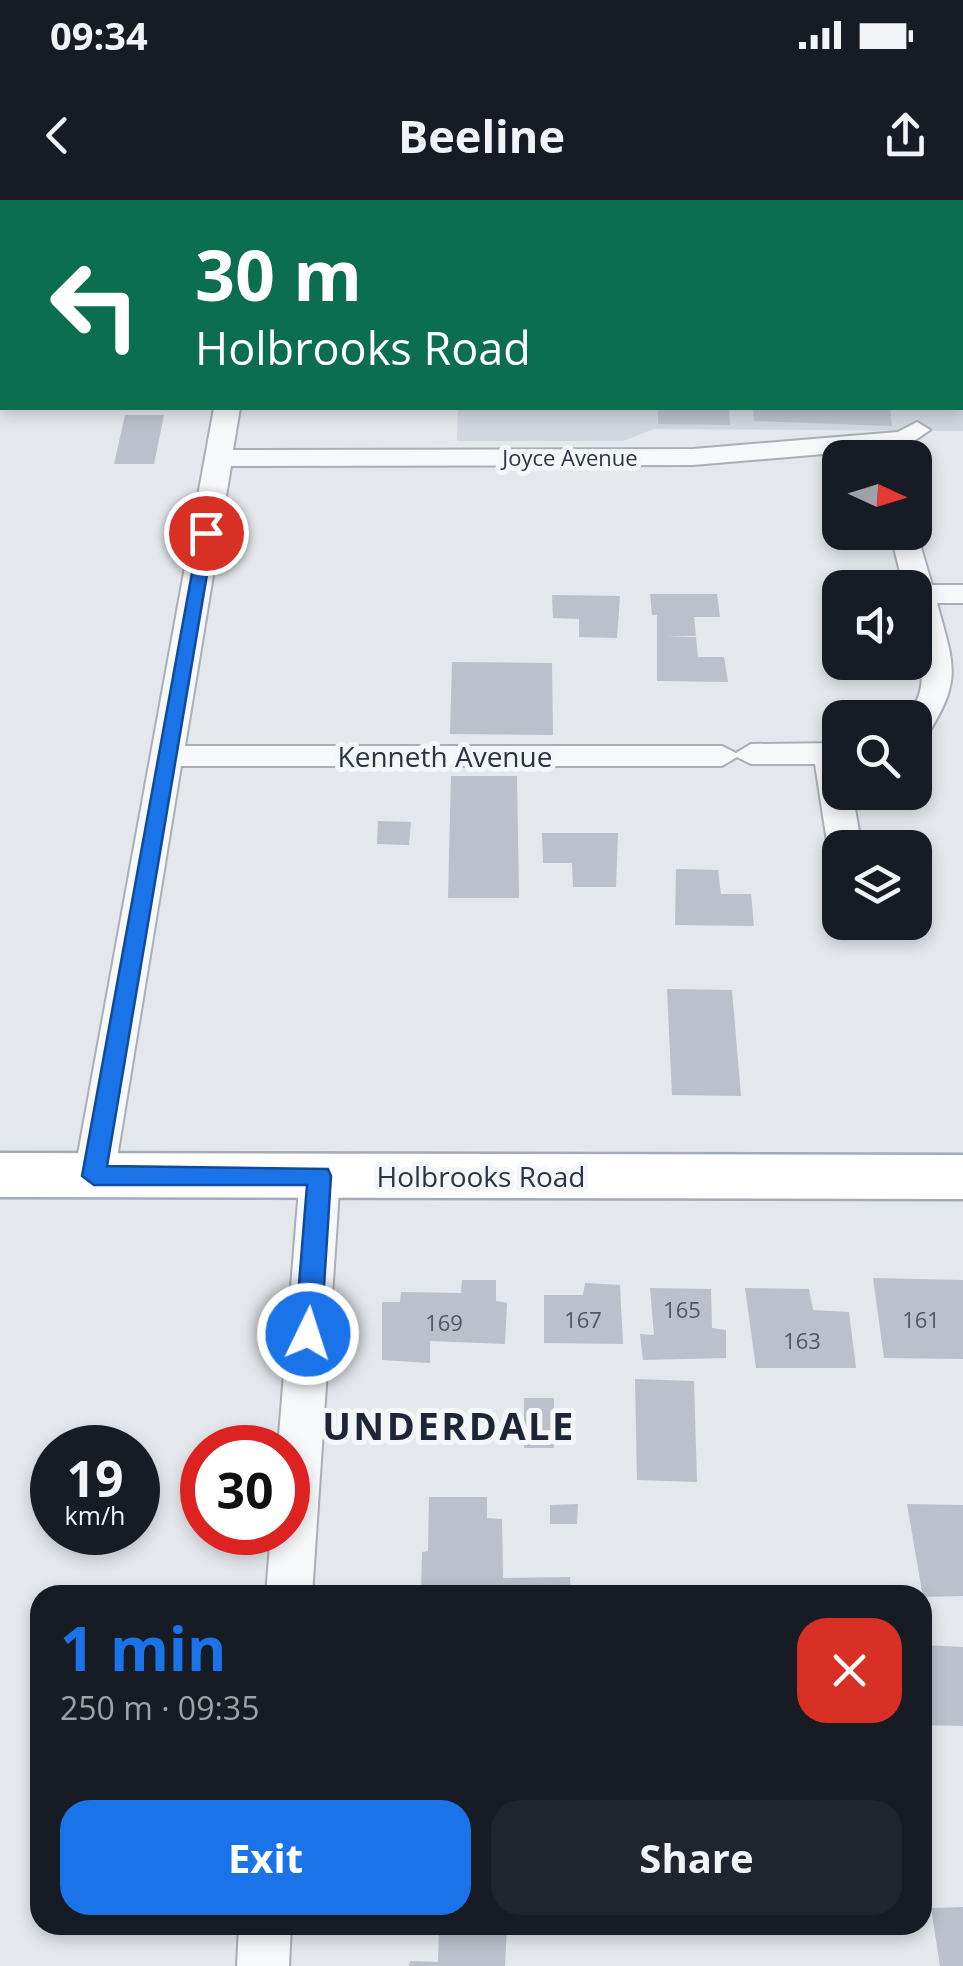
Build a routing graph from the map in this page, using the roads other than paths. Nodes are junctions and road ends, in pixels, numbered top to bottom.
1 (228, 410) edge
2 (917, 430) dead end
3 (218, 458) junction
4 (932, 594) edge
5 (963, 594) edge
6 (932, 641) edge
7 (932, 705) edge
8 (822, 753) edge
9 (168, 756) junction
10 (0, 1175) edge
11 (94, 1176) junction
12 (320, 1176) junction
13 (963, 1177) edge
14 (290, 1585) edge
15 (265, 1935) edge
16 (262, 1966) edge

1 - 3 street
2 - 3 street, Joyce Avenue
3 - 9 street
4 - 5 street
6 - 7 street
8 - 9 street, Kenneth Avenue
9 - 11 street
10 - 11 main road, Holbrooks Road
11 - 12 main road, Holbrooks Road
12 - 13 main road, Holbrooks Road
12 - 14 street
15 - 16 street

